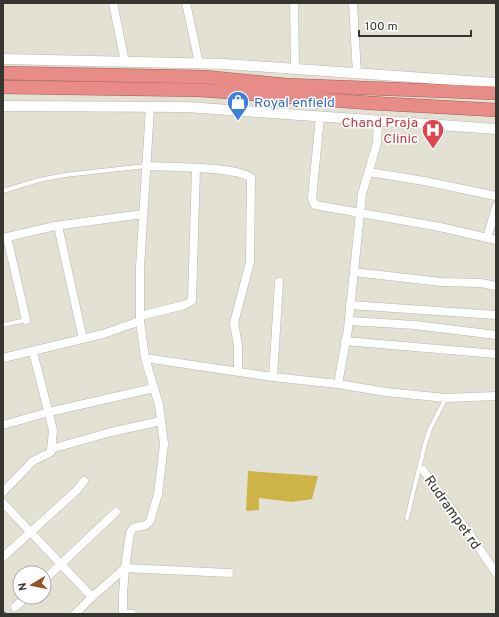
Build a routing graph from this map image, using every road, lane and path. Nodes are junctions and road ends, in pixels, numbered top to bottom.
1 (113, 3) edge
2 (186, 3) edge
3 (294, 3) edge
4 (354, 3) edge
5 (3, 59) edge
6 (125, 62) junction
7 (198, 63) junction
8 (295, 69) junction
9 (3, 73) edge
10 (357, 74) junction
11 (496, 83) edge
12 (3, 87) edge
13 (496, 93) edge
14 (3, 106) edge
15 (150, 107) junction
16 (496, 110) edge
17 (320, 117) junction
18 (378, 121) junction
19 (496, 129) edge
20 (146, 166) junction
21 (196, 168) junction
22 (369, 172) junction
23 (3, 191) edge
24 (496, 196) edge
25 (496, 207) edge
26 (360, 213) junction
27 (143, 214) junction
28 (58, 226) junction
29 (5, 238) edge
30 (487, 238) junction
31 (496, 240) edge
32 (354, 272) junction
33 (279, 282) dead end
34 (496, 286) edge
35 (350, 305) junction
36 (496, 315) edge
37 (140, 318) junction
38 (26, 320) joint
39 (349, 321) junction
40 (3, 325) edge
41 (496, 335) edge
42 (83, 339) junction
43 (345, 341) junction
44 (33, 352) junction
45 (496, 354) edge
46 (3, 358) edge
47 (144, 358) junction
48 (238, 371) junction
49 (273, 377) junction
50 (338, 384) junction
51 (154, 388) junction
52 (496, 396) edge
53 (446, 398) junction
54 (49, 412) junction
55 (161, 421) junction
56 (3, 425) edge
57 (52, 449) junction
58 (423, 470) dead end
59 (84, 481) dead end
60 (3, 492) edge
61 (3, 503) edge
62 (116, 512) dead end
63 (407, 518) dead end
64 (30, 531) junction
65 (3, 557) edge
66 (61, 564) junction
67 (125, 568) junction
68 (52, 572) edge
69 (229, 572) dead end
70 (496, 573) edge
71 (92, 597) junction
72 (75, 614) edge
73 (126, 614) edge

1 - 6 street
2 - 7 street
3 - 8 street
4 - 10 street
5 - 6 street
6 - 7 street
7 - 8 street
8 - 10 street
9 - 13 highway
10 - 11 street
12 - 16 highway
14 - 15 street
15 - 17 street
15 - 20 street
17 - 18 street
17 - 26 street
18 - 19 street
18 - 22 street
20 - 21 street
20 - 23 lane
20 - 27 street
21 - 37 street
21 - 48 street
22 - 24 street
22 - 26 street
25 - 30 street
26 - 30 street
26 - 32 street
27 - 28 street
27 - 37 street
28 - 29 street
28 - 42 street
29 - 38 street
30 - 31 street
32 - 34 street
32 - 35 street
33 - 49 street
35 - 36 street
35 - 39 street
37 - 42 street
37 - 47 street
38 - 40 lane
39 - 41 street
39 - 43 street
42 - 44 street
43 - 45 street
43 - 50 street
44 - 46 street
44 - 54 street
47 - 48 street
47 - 51 street
48 - 49 street
49 - 50 street
50 - 53 street
51 - 54 street
51 - 55 street
52 - 53 street
53 - 63 lane
54 - 56 street
54 - 57 street
55 - 57 street
55 - 67 street
57 - 60 street
58 - 70 street, Rudrampet rd
59 - 64 street
61 - 64 street
62 - 66 street
64 - 65 street
64 - 66 street
66 - 68 street
66 - 71 street
67 - 69 street
67 - 71 street
67 - 73 street
71 - 72 street

